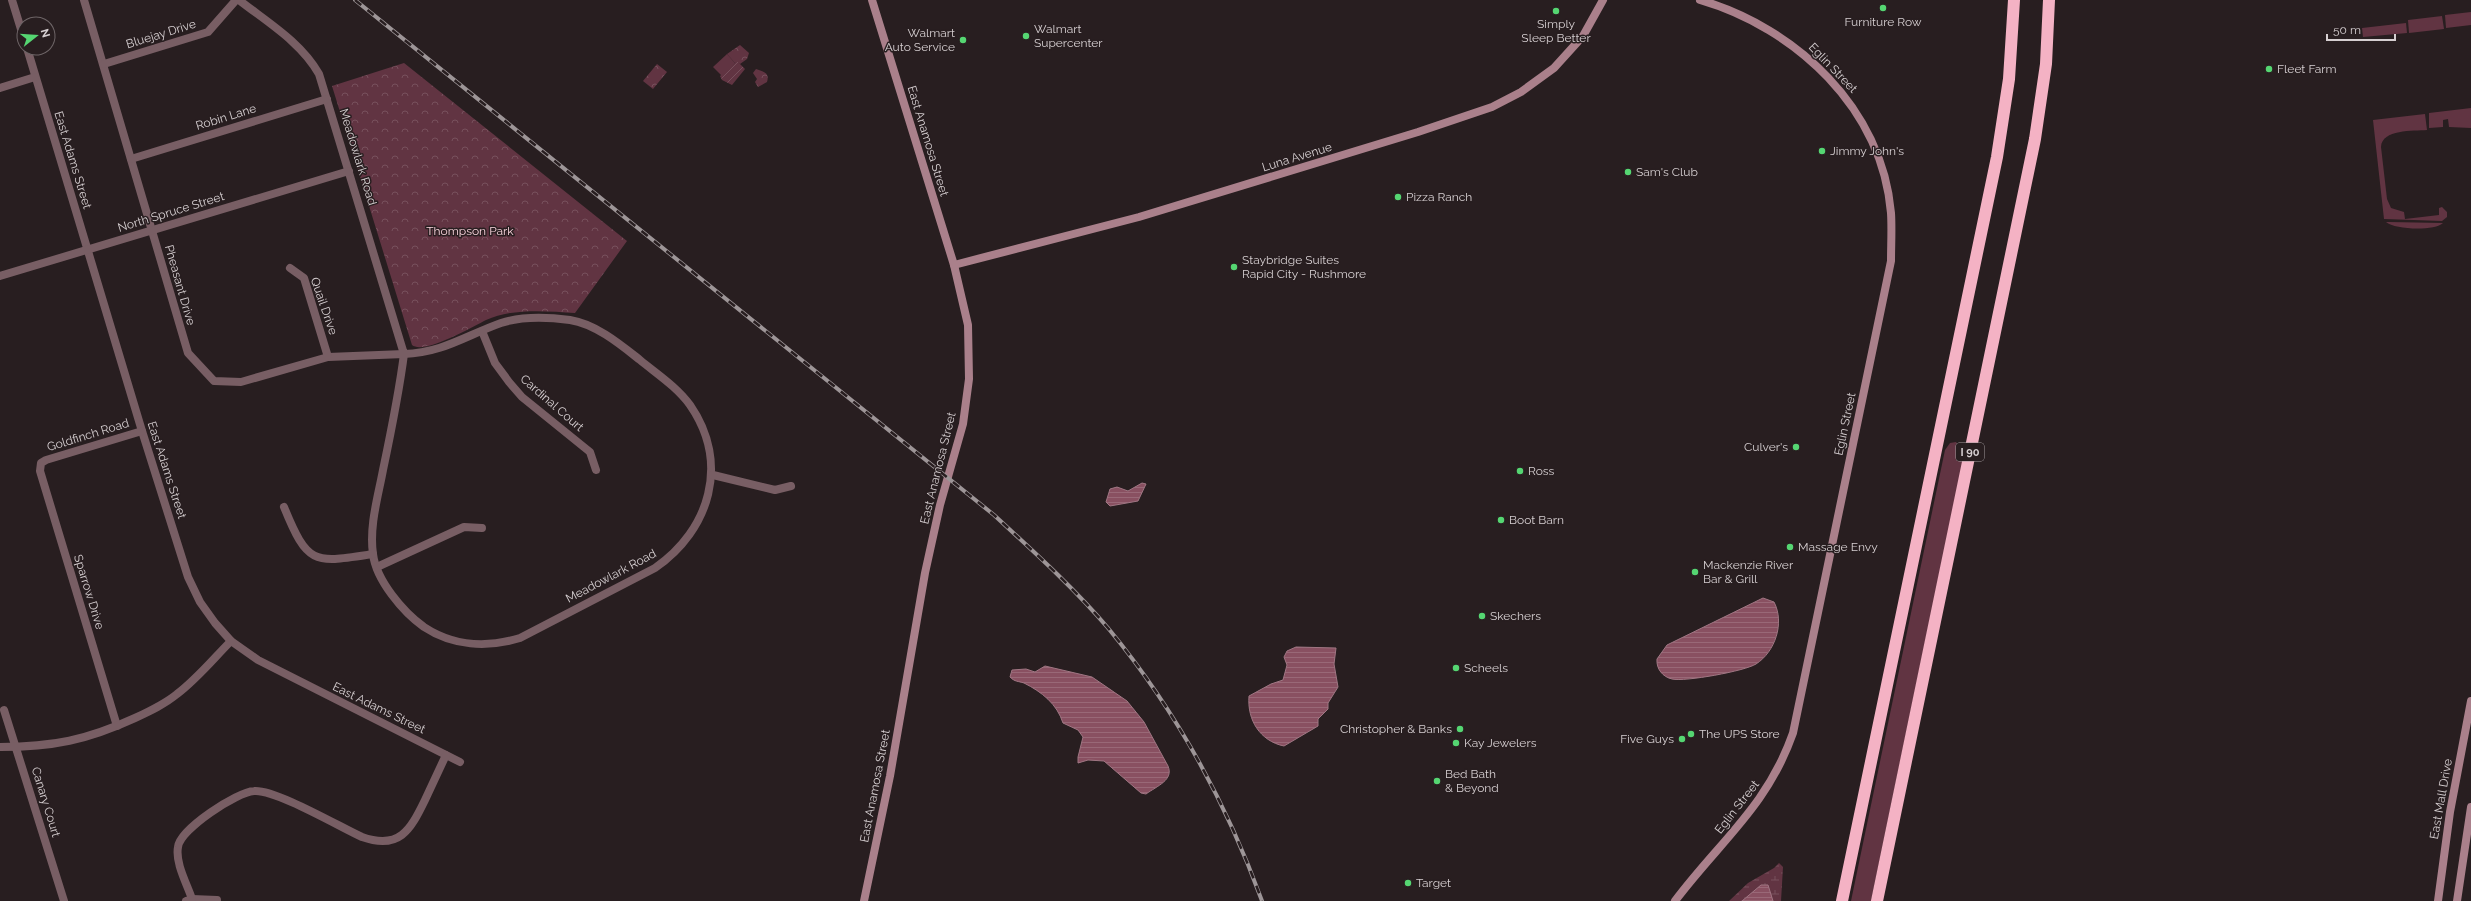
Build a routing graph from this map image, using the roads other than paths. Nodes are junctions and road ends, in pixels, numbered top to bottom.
1 (12, 0) edge
2 (84, 0) edge
3 (237, 0) edge
4 (872, 0) edge
5 (1603, 0) edge
6 (1700, 0) edge
7 (2014, 0) edge
8 (2049, 0) edge
9 (17, 16) edge
10 (29, 56) edge
11 (104, 64) junction
12 (35, 77) junction
13 (0, 88) edge
14 (327, 99) junction
15 (131, 159) junction
16 (349, 170) junction
17 (152, 230) junction
18 (88, 250) junction
19 (954, 265) junction
20 (290, 268) dead end
21 (0, 276) edge
22 (482, 331) junction
23 (404, 354) junction
24 (328, 357) junction
25 (142, 431) junction
26 (41, 463) joint
27 (596, 470) dead end
28 (713, 475) junction
29 (791, 486) dead end
30 (284, 507) dead end
31 (482, 528) dead end
32 (373, 554) junction
33 (376, 567) junction
34 (231, 641) junction
35 (2471, 701) edge
36 (4, 710) dead end
37 (117, 726) junction
38 (0, 747) edge
39 (16, 747) junction
40 (446, 755) junction
41 (460, 762) dead end
42 (2471, 807) edge
43 (189, 900) edge
44 (216, 900) edge
45 (64, 901) edge
46 (864, 901) edge
47 (1675, 901) edge
48 (1842, 901) edge
49 (1877, 901) edge
50 (2438, 901) edge
51 (2457, 901) edge

1 - 9 street
2 - 11 street, Pheasant Drive
3 - 11 street, Bluejay Drive
3 - 14 street, Meadowlark Road
4 - 19 street, East Anamosa Street
5 - 19 street, Luna Avenue
6 - 47 street, Eglin Street
7 - 48 highway, I 90
8 - 49 highway, I 90
10 - 12 street, East Adams Street
11 - 15 street, Pheasant Drive
12 - 13 street
12 - 18 street, East Adams Street
14 - 15 street, Robin Lane
14 - 16 street, Meadowlark Road
15 - 17 street, Pheasant Drive
16 - 17 street, North Spruce Street
16 - 23 street, Meadowlark Road
17 - 18 street, North Spruce Street
17 - 24 street, Pheasant Drive
18 - 21 street, North Spruce Street
18 - 25 street, East Adams Street
19 - 46 street, East Anamosa Street
20 - 24 street, Quail Drive
22 - 23 street, Meadowlark Road
22 - 27 street, Cardinal Court
22 - 28 street, Meadowlark Road
23 - 24 street, Pheasant Drive
23 - 32 street, Meadowlark Road
25 - 26 street, Goldfinch Road
25 - 34 street, East Adams Street
26 - 37 street, Sparrow Drive
28 - 29 street
28 - 33 street, Meadowlark Road
30 - 32 street
31 - 33 street
32 - 33 street, Meadowlark Road
34 - 37 street
34 - 40 street, East Adams Street
35 - 50 street, East Mall Drive
36 - 39 street, Canary Court
37 - 39 street
38 - 39 street
39 - 45 street, Canary Court
40 - 41 street, East Adams Street
40 - 43 street
42 - 51 street
43 - 44 street

